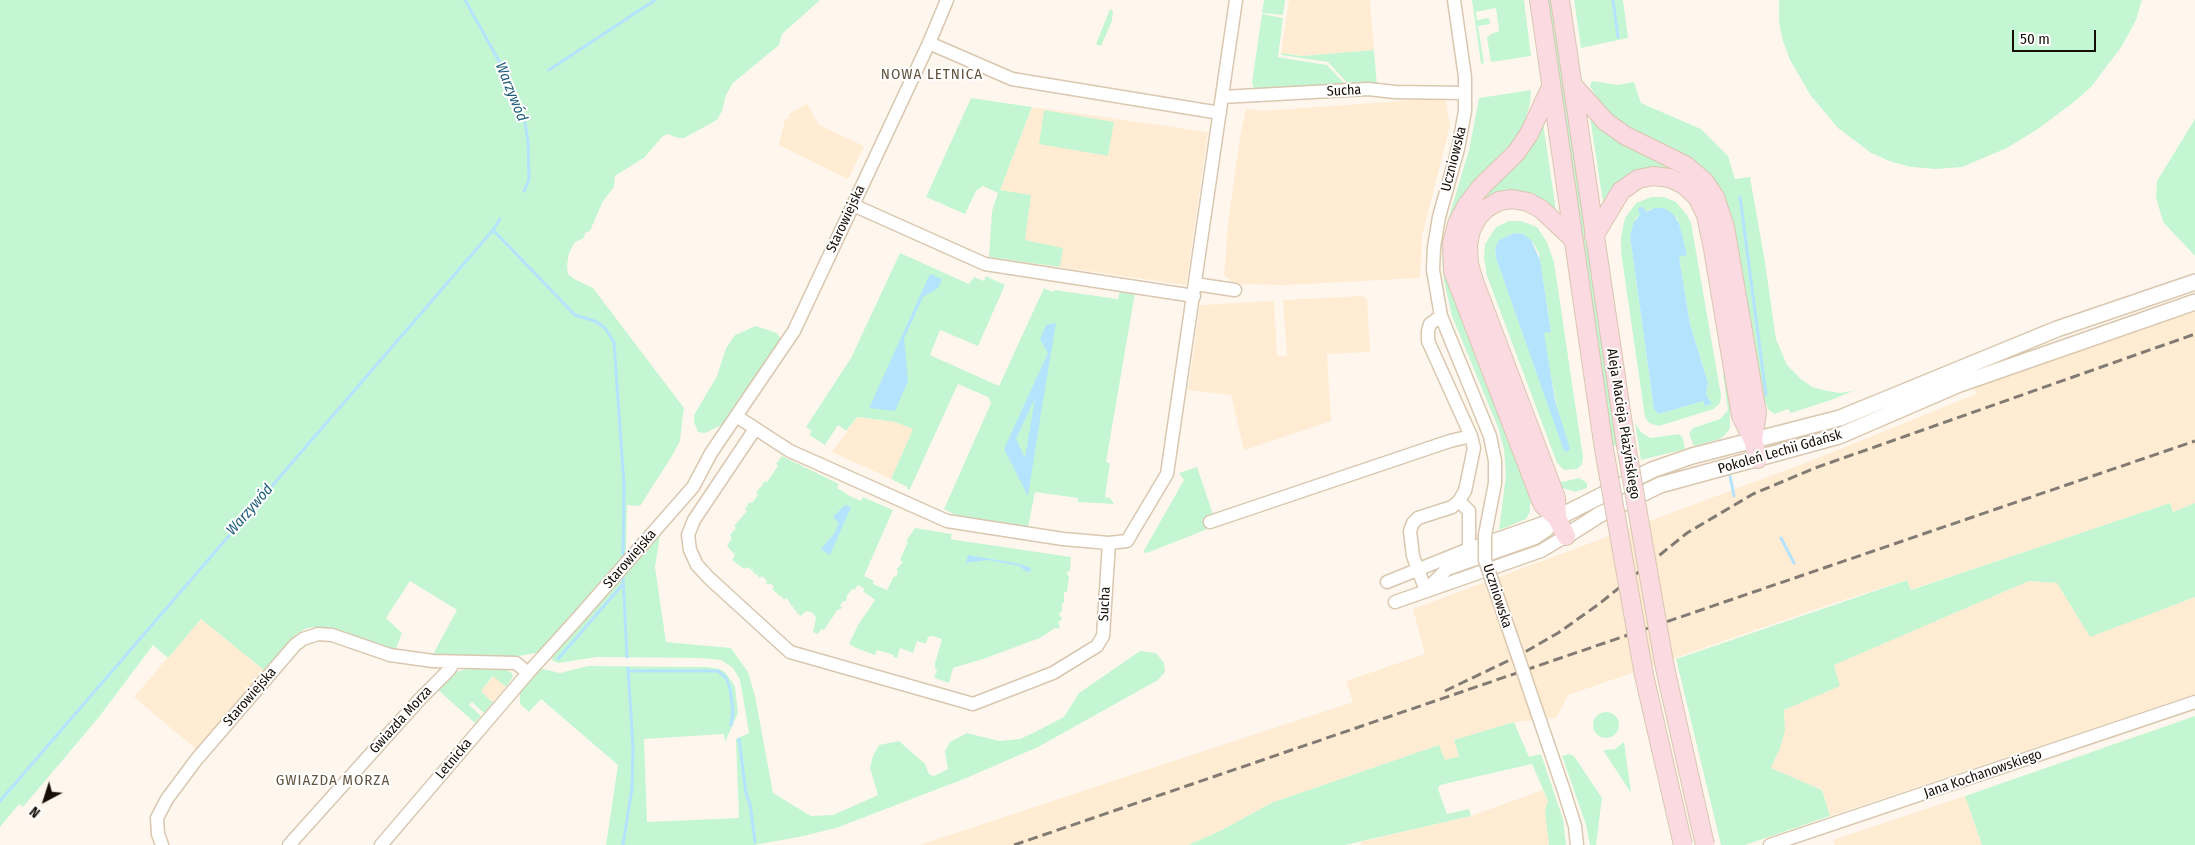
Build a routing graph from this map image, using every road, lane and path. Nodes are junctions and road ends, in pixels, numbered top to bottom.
1 (946, 0) edge
2 (1236, 0) edge
3 (1454, 0) edge
4 (1539, 0) edge
5 (1560, 0) edge
6 (929, 43) junction
7 (1572, 84) junction
8 (1551, 87) junction
9 (1465, 93) junction
10 (1222, 97) junction
11 (1220, 113) junction
12 (853, 205) junction
13 (1594, 236) junction
14 (1573, 239) junction
15 (2195, 282) edge
16 (1194, 290) junction
17 (1235, 290) dead end
18 (2170, 290) junction
19 (2195, 302) edge
20 (2177, 308) junction
21 (1441, 316) junction
22 (2022, 343) junction
23 (2028, 359) junction
24 (736, 416) junction
25 (755, 429) junction
26 (1471, 436) junction
27 (1753, 440) junction
28 (1758, 459) junction
29 (1459, 502) junction
30 (1557, 518) junction
31 (1210, 522) dead end
32 (1566, 536) junction
33 (1109, 543) junction
34 (1469, 549) junction
35 (1418, 570) junction
36 (1387, 582) dead end
37 (1426, 591) junction
38 (1395, 602) dead end
39 (454, 662) junction
40 (528, 673) junction
41 (2195, 702) edge
42 (162, 845) edge
43 (289, 845) edge
44 (381, 845) edge
45 (1578, 845) edge
46 (1682, 845) edge
47 (1706, 845) edge
48 (1770, 845) edge

1 - 6 street, Starowiejska
2 - 10 street
3 - 9 street, Uczniowska
4 - 8 main road, Aleja Macieja Płażyńskiego
5 - 7 main road, Aleja Macieja Płażyńskiego
6 - 11 street
6 - 12 street, Starowiejska
7 - 13 main road, Aleja Macieja Płażyńskiego
7 - 27 main road
8 - 14 main road, Aleja Macieja Płażyńskiego
8 - 30 main road
9 - 10 street, Sucha
9 - 21 street, Uczniowska
10 - 11 street
11 - 16 street
12 - 16 street
12 - 24 street, Starowiejska
13 - 27 main road
13 - 47 main road, Aleja Macieja Płażyńskiego, bridge
14 - 30 main road
14 - 46 main road, Aleja Macieja Płażyńskiego, bridge
15 - 18 street, Pokoleń Lechii Gdańsk
16 - 17 street
16 - 33 street
18 - 20 street
18 - 22 street, Pokoleń Lechii Gdańsk
19 - 20 street, Pokoleń Lechii Gdańsk
20 - 23 street, Pokoleń Lechii Gdańsk
21 - 26 street
21 - 45 street, Uczniowska, bridge
22 - 23 street
22 - 27 street, Pokoleń Lechii Gdańsk
23 - 28 street, Pokoleń Lechii Gdańsk
24 - 25 street
24 - 40 street, Starowiejska
25 - 33 street
25 - 33 street, Sucha
26 - 29 street
26 - 31 street
27 - 28 main road
27 - 30 street, Pokoleń Lechii Gdańsk
28 - 32 street, Pokoleń Lechii Gdańsk
29 - 34 street
29 - 35 street
30 - 32 main road
30 - 34 street, Pokoleń Lechii Gdańsk
30 - 37 street, Pokoleń Lechii Gdańsk
32 - 37 street, Pokoleń Lechii Gdańsk
34 - 35 street, Pokoleń Lechii Gdańsk
35 - 36 street, Pokoleń Lechii Gdańsk
35 - 37 street
37 - 38 street, Pokoleń Lechii Gdańsk
39 - 40 street, Starowiejska
39 - 42 street, Starowiejska
39 - 43 street, Gwiazda Morza
40 - 44 street, Letnicka
41 - 48 street, Jana Kochanowskiego

